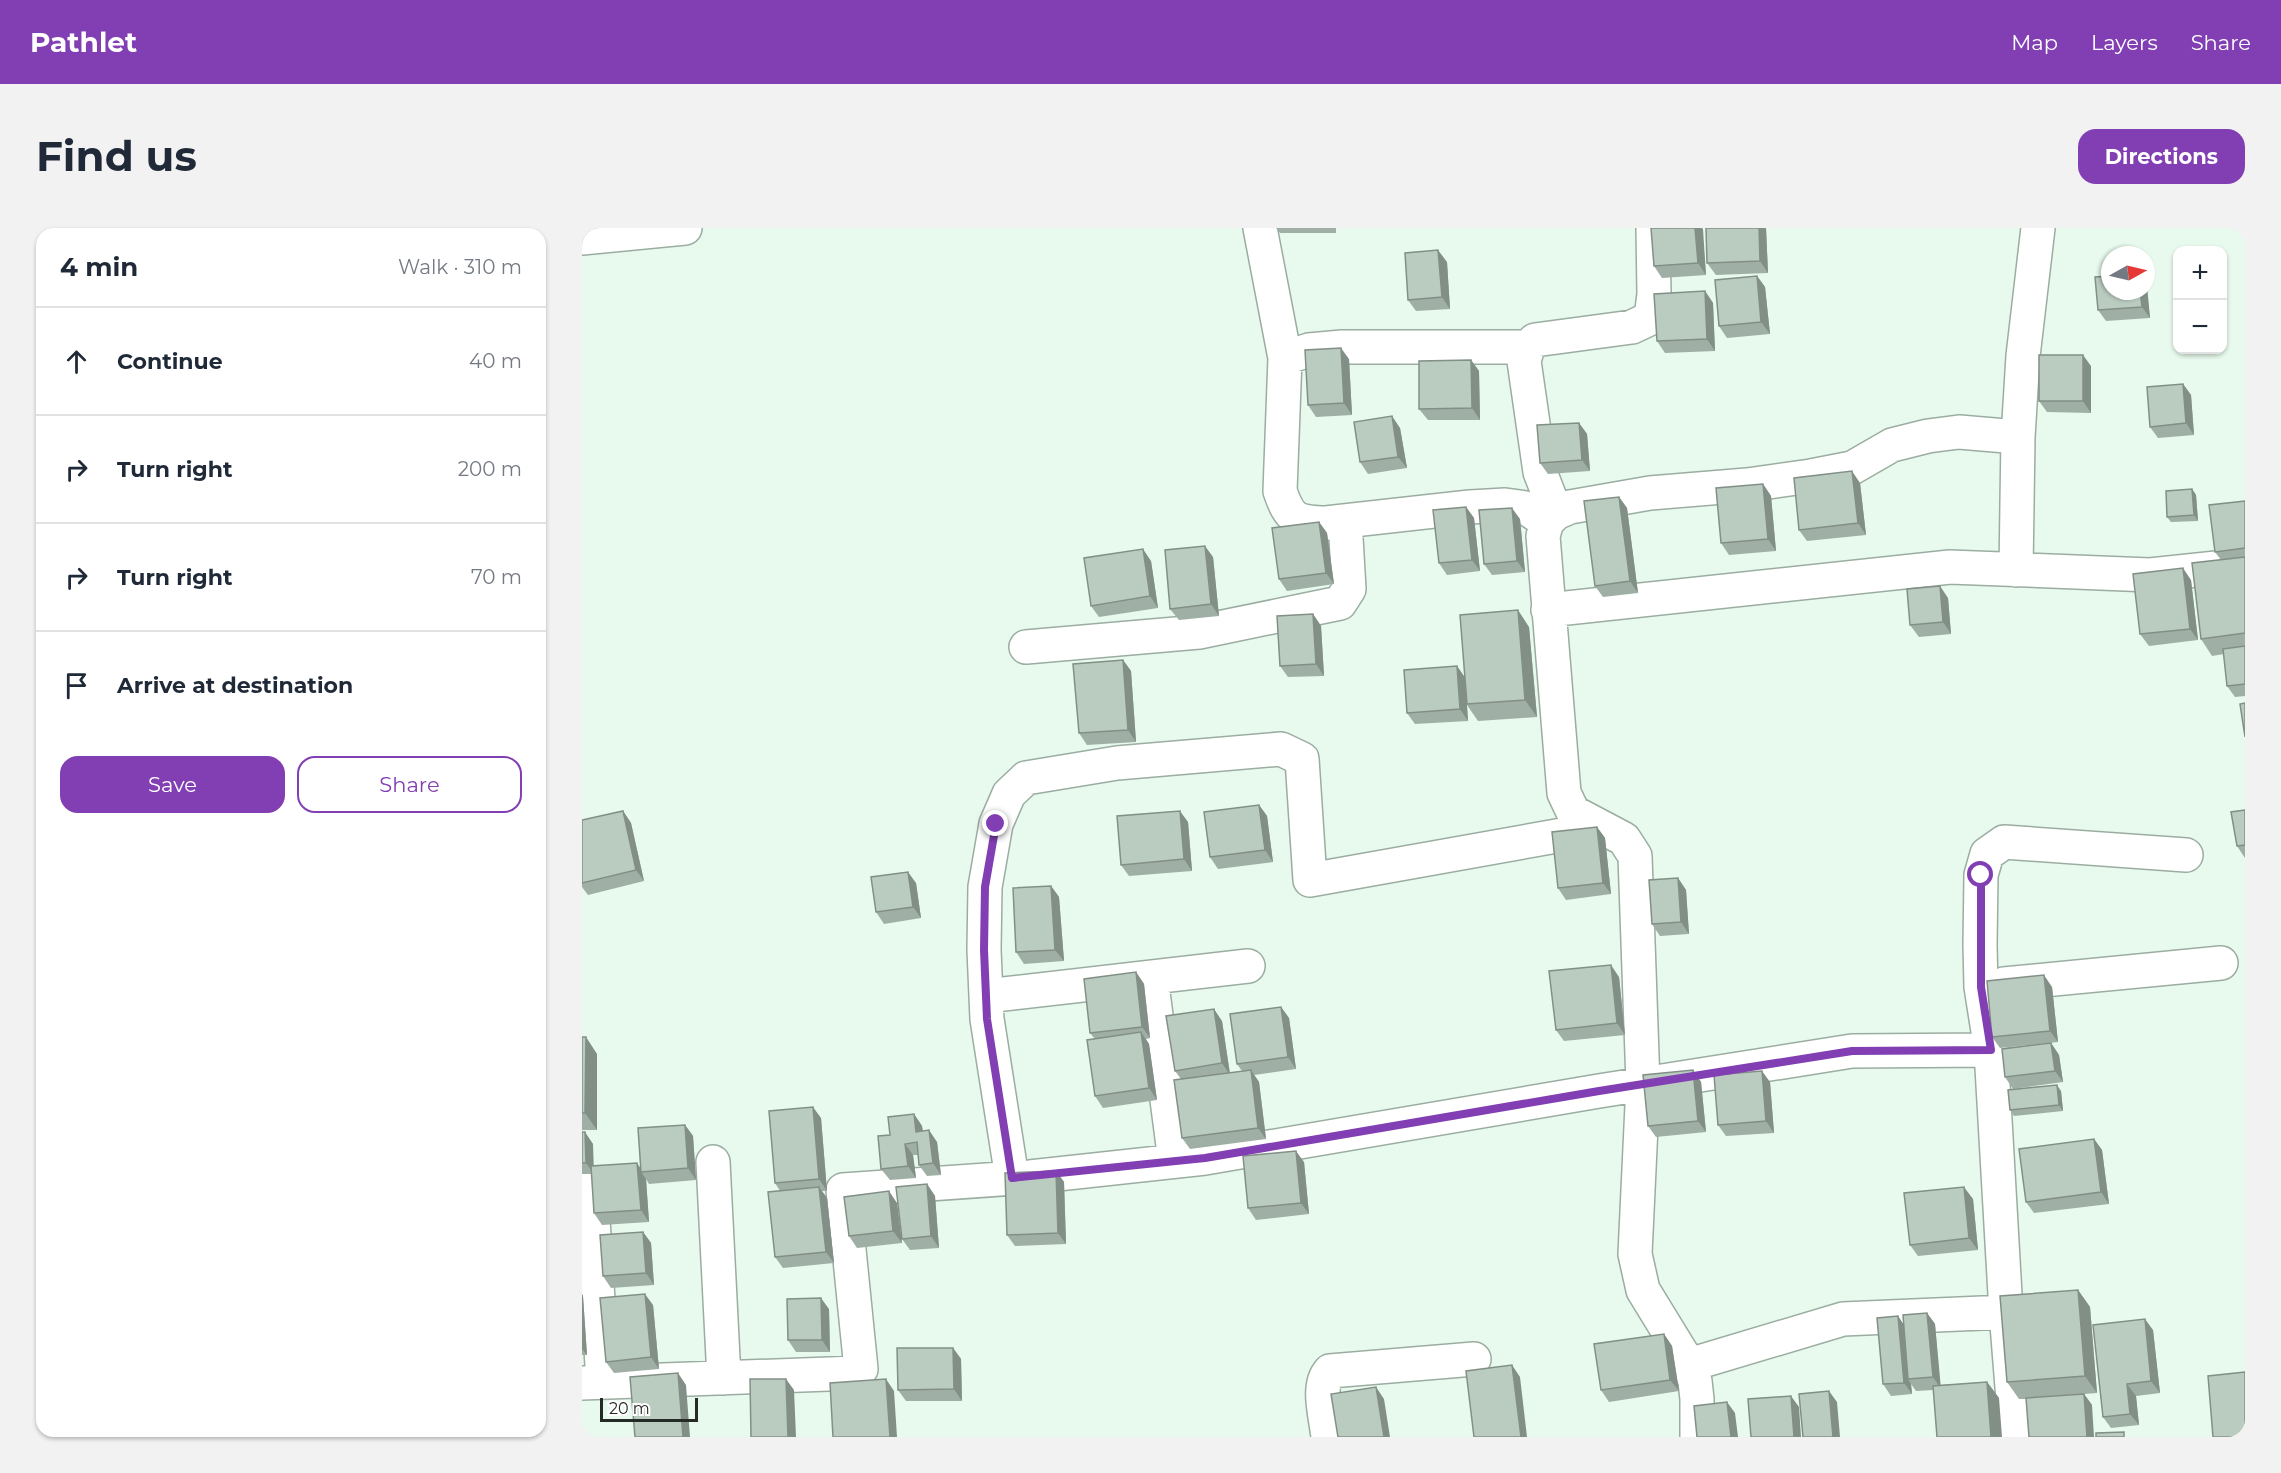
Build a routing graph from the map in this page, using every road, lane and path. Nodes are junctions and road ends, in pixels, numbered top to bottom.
1 (685, 228) edge
2 (1260, 228) edge
3 (1653, 228) edge
4 (2038, 228) edge
5 (582, 238) edge
6 (1528, 347) junction
7 (1285, 358) junction
8 (2018, 437) junction
9 (1552, 518) junction
10 (1345, 521) junction
11 (2245, 565) edge
12 (2016, 570) junction
13 (1548, 610) junction
14 (1026, 647) dead end
15 (1603, 828) junction
16 (2186, 855) dead end
17 (2222, 963) dead end
18 (1248, 966) dead end
19 (1151, 977) junction
20 (1981, 987) junction
21 (986, 996) junction
22 (1991, 1050) junction
23 (1643, 1084) junction
24 (1175, 1161) junction
25 (713, 1162) dead end
26 (1012, 1178) junction
27 (591, 1185) edge
28 (2006, 1312) junction
29 (1474, 1359) dead end
30 (1689, 1365) junction
31 (724, 1377) junction
32 (592, 1382) edge
33 (1328, 1437) edge
34 (1697, 1437) edge
35 (2016, 1437) edge

1 - 5 street
2 - 7 street
3 - 6 street
4 - 8 street
6 - 7 street
6 - 9 street
7 - 10 street
8 - 9 street
8 - 12 street
9 - 10 street
9 - 13 street
10 - 14 street
11 - 12 street
12 - 13 street
13 - 15 street
15 - 21 street
15 - 23 street
16 - 20 street
17 - 20 street
18 - 19 street
19 - 21 street
19 - 24 street
20 - 22 street
21 - 26 street
22 - 23 street
22 - 28 street
23 - 24 street
23 - 30 street
24 - 26 street
25 - 31 street
26 - 31 street
27 - 32 street
28 - 30 street
28 - 35 street
29 - 33 street
30 - 34 street
31 - 32 street

